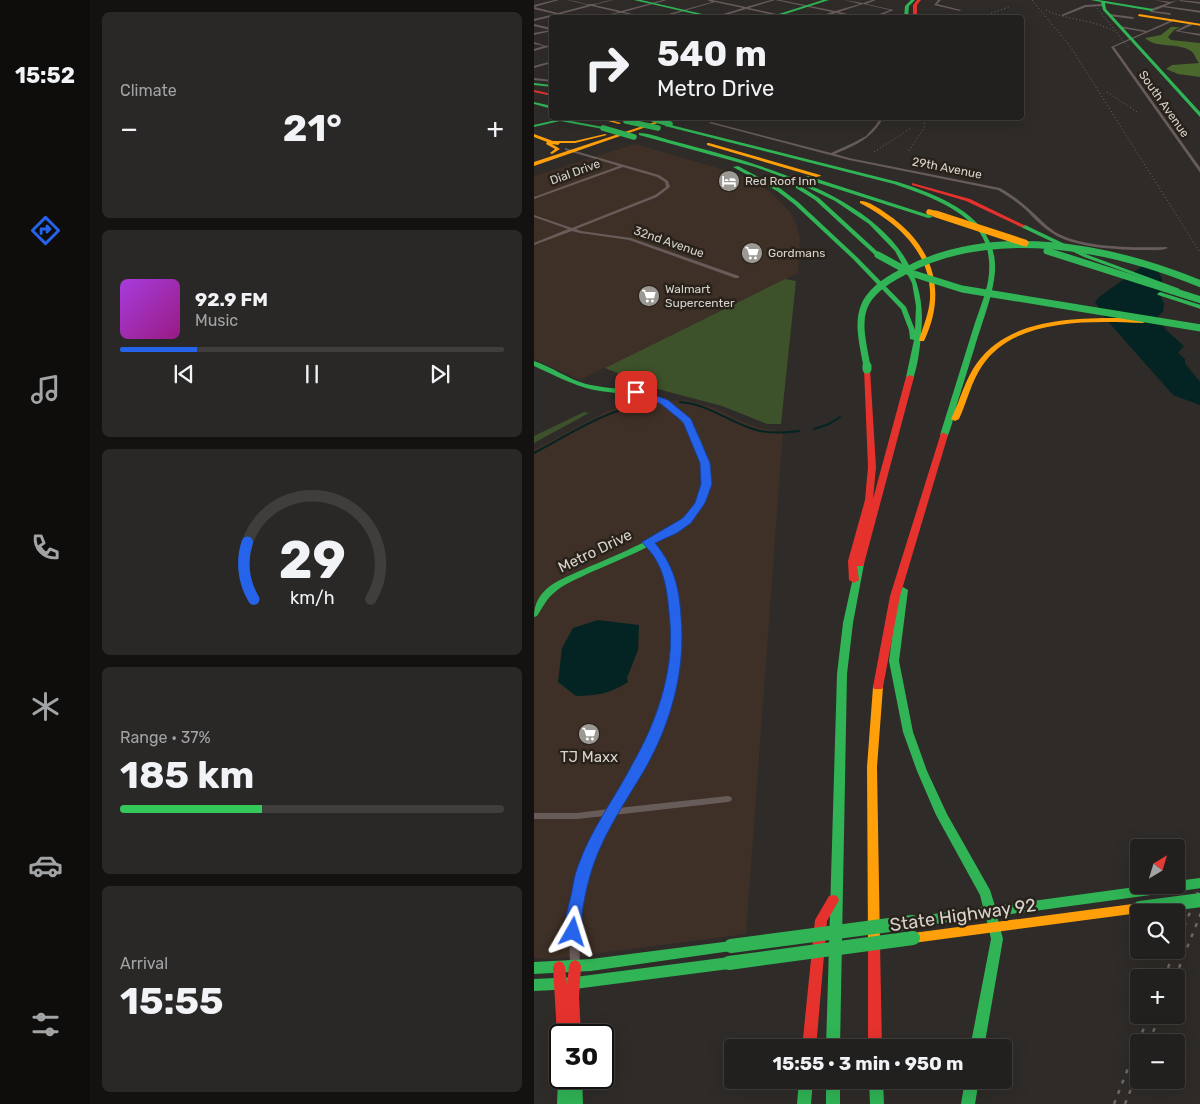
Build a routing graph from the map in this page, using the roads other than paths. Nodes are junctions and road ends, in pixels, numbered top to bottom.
1 (558, 0) edge
2 (568, 0) edge
3 (612, 0) edge
4 (636, 0) edge
5 (666, 0) edge
6 (708, 0) edge
7 (720, 0) edge
8 (775, 0) edge
9 (827, 0) edge
10 (844, 0) edge
11 (875, 0) edge
12 (913, 0) edge
13 (919, 0) edge
14 (940, 0) edge
15 (1179, 0) edge
16 (715, 1) junction
17 (1101, 2) edge
18 (1171, 2) junction
19 (1200, 3) edge
20 (653, 4) junction
21 (863, 4) junction
22 (592, 5) junction
23 (807, 6) junction
24 (1163, 6) junction
25 (534, 7) edge
26 (746, 8) junction
27 (683, 10) junction
28 (960, 10) dead end
29 (1145, 11) edge
30 (621, 12) junction
31 (836, 12) junction
32 (1200, 12) edge
33 (559, 13) junction
34 (778, 14) junction
35 (552, 15) edge
36 (566, 15) edge
37 (610, 15) edge
38 (634, 15) edge
39 (666, 15) edge
40 (706, 15) edge
41 (722, 15) edge
42 (782, 15) edge
43 (826, 15) edge
44 (850, 15) edge
45 (879, 15) edge
46 (906, 15) edge
47 (915, 15) edge
48 (1062, 15) dead end
49 (1110, 15) junction
50 (549, 16) edge
51 (1172, 18) junction
52 (534, 20) edge
53 (1121, 23) junction
54 (1197, 24) edge
55 (534, 25) edge
56 (549, 28) edge
57 (549, 30) edge
58 (1147, 31) junction
59 (534, 34) edge
60 (1200, 35) edge
61 (1131, 38) junction
62 (534, 43) edge
63 (547, 46) joint
64 (1141, 49) junction
65 (534, 50) edge
66 (549, 63) edge
67 (534, 65) edge
68 (541, 65) junction
69 (549, 67) edge
70 (534, 79) edge
71 (549, 82) edge
72 (549, 82) edge
73 (534, 84) edge
74 (534, 91) edge
75 (549, 94) edge
76 (534, 100) edge
77 (549, 102) edge
78 (549, 107) edge
79 (1200, 112) edge
80 (1200, 117) edge
81 (592, 120) edge
82 (641, 120) edge
83 (880, 120) edge
84 (711, 123) dead end
85 (613, 125) edge
86 (534, 126) edge
87 (656, 127) edge
88 (534, 137) edge
89 (550, 143) junction
90 (682, 145) junction
91 (571, 149) junction
92 (552, 153) junction
93 (832, 154) junction
94 (790, 157) junction
95 (534, 159) edge
96 (534, 164) edge
97 (623, 165) junction
98 (736, 167) junction
99 (783, 170) junction
100 (1200, 173) edge
101 (534, 198) edge
102 (954, 209) junction
103 (534, 214) edge
104 (834, 215) junction
105 (930, 215) junction
106 (575, 228) junction
107 (534, 244) edge
108 (1166, 248) dead end
109 (737, 277) dead end
110 (1200, 284) edge
111 (1200, 298) edge
112 (1200, 307) edge
113 (1172, 324) junction
114 (1200, 328) edge
115 (914, 356) junction
116 (534, 363) edge
117 (910, 372) junction
118 (944, 435) junction
119 (648, 542) junction
120 (905, 568) junction
121 (855, 589) junction
122 (534, 614) edge
123 (728, 799) dead end
124 (610, 812) junction
125 (534, 816) edge
126 (1200, 883) edge
127 (834, 899) junction
128 (1200, 900) edge
129 (990, 912) junction
130 (994, 927) junction
131 (575, 966) junction
132 (559, 967) junction
133 (534, 968) edge
134 (575, 983) junction
135 (559, 984) junction
136 (534, 985) edge
137 (563, 1024) edge
138 (573, 1024) edge
139 (810, 1039) edge
140 (833, 1039) edge
141 (875, 1039) edge
142 (979, 1039) edge
143 (564, 1089) edge
144 (575, 1089) edge
145 (805, 1089) edge
146 (833, 1089) edge
147 (876, 1089) edge
148 (970, 1089) edge
149 (564, 1104) edge
150 (576, 1104) edge
151 (804, 1104) edge
152 (833, 1104) edge
153 (877, 1104) edge
154 (968, 1104) edge

1 - 25 street
2 - 22 street
3 - 22 street
4 - 20 main road
5 - 20 street
6 - 16 street
7 - 16 street
8 - 23 street
8 - 26 street
9 - 23 main road
10 - 21 street
11 - 21 street
12 - 46 main road
13 - 47 main road
14 - 28 street
15 - 18 street
15 - 19 street
16 - 26 street
16 - 27 street
17 - 29 main road
17 - 48 street
17 - 49 main road
18 - 24 street
18 - 29 street
20 - 27 main road
20 - 30 street
21 - 31 street
21 - 45 street
22 - 30 street
22 - 33 street
23 - 31 street
23 - 34 main road
24 - 29 street
24 - 32 street
25 - 33 street
26 - 34 street
26 - 41 street
27 - 39 street
27 - 40 main road
29 - 49 street
29 - 51 main road
29 - 53 street
30 - 37 street
30 - 38 street
31 - 43 street
31 - 44 street
33 - 35 street
33 - 36 street
34 - 42 street
49 - 53 main road
50 - 52 street
51 - 54 main road
51 - 58 street
53 - 58 street
53 - 61 main road
54 - 60 street
55 - 56 street
57 - 59 street
58 - 61 street
61 - 64 main road
61 - 100 street, South Avenue
62 - 63 street
63 - 65 street
64 - 79 main road
64 - 80 main road
66 - 68 street
67 - 68 street
68 - 69 street
70 - 71 street
72 - 73 main road
74 - 75 main road
76 - 77 main road
76 - 78 main road
81 - 85 main road
82 - 87 main road, bridge
83 - 93 street
84 - 93 street, 29th Avenue
85 - 86 main road
85 - 87 main road, bridge
85 - 87 main road, bridge
85 - 87 main road
85 - 89 main road
85 - 91 main road
87 - 90 main road
87 - 91 main road
87 - 94 main road
87 - 98 main road
87 - 99 main road
87 - 102 main road
87 - 105 main road
88 - 89 main road
89 - 91 main road
89 - 92 main road
90 - 104 main road
90 - 115 main road
91 - 92 main road
91 - 96 main road
91 - 97 street
92 - 95 main road
93 - 108 street, 29th Avenue
94 - 102 main road
94 - 111 main road, bridge
97 - 101 street, Dial Drive
97 - 106 street
98 - 104 main road
98 - 115 main road
99 - 105 main road
99 - 117 main road
102 - 118 main road
103 - 106 street, 32nd Avenue
104 - 113 main road, bridge
105 - 111 main road, bridge
105 - 112 main road, bridge
106 - 107 street
106 - 109 street, 32nd Avenue
110 - 121 main road, bridge
113 - 114 main road, bridge
113 - 118 main road, bridge
115 - 117 main road
116 - 119 main road, Metro Drive
117 - 121 main road
118 - 120 main road
119 - 122 main road, Metro Drive
119 - 124 street
120 - 129 main road
120 - 141 main road
121 - 127 main road
123 - 124 street
124 - 125 street
124 - 131 street
126 - 129 main road, State Highway 92
127 - 139 main road
127 - 140 main road
128 - 130 main road, State Highway 92, bridge
129 - 130 main road
129 - 131 main road, State Highway 92, bridge
130 - 134 main road, State Highway 92, bridge
130 - 142 main road
131 - 132 main road, State Highway 92
131 - 134 main road
132 - 133 main road, State Highway 92
132 - 135 main road
134 - 135 main road, State Highway 92
134 - 138 main road
135 - 136 main road, State Highway 92
135 - 137 main road
143 - 149 main road
144 - 150 main road
145 - 151 main road
146 - 152 main road
147 - 153 main road
148 - 154 main road

